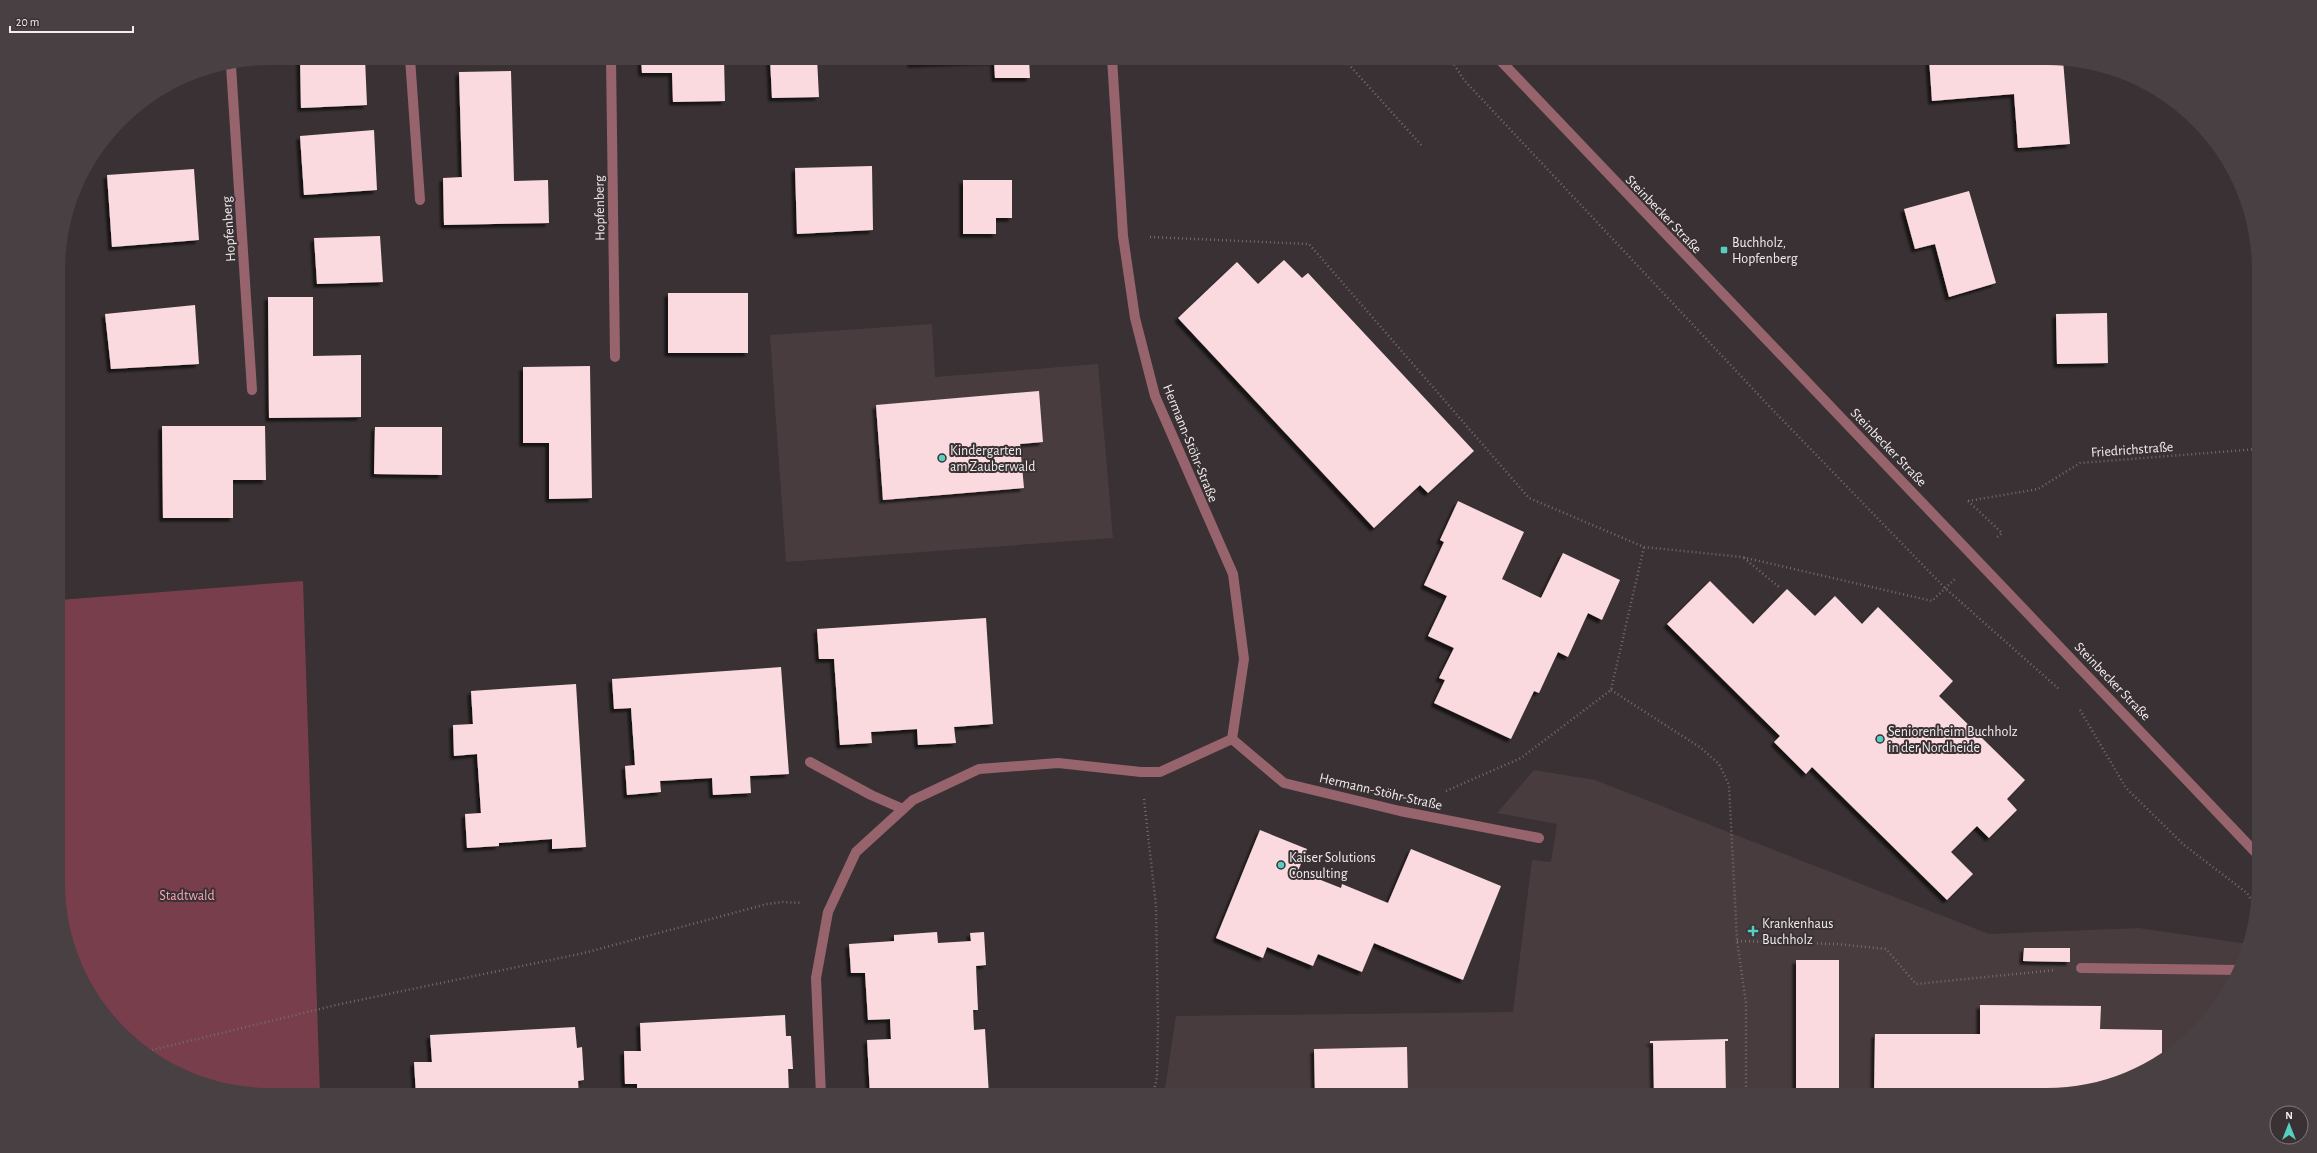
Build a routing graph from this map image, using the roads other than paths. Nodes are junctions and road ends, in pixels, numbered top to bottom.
1 (410, 65) edge
2 (611, 65) edge
3 (1112, 65) edge
4 (1505, 65) edge
5 (231, 69) edge
6 (420, 200) dead end
7 (615, 358) dead end
8 (252, 390) dead end
9 (1232, 739) junction
10 (810, 762) dead end
11 (903, 809) junction
12 (1539, 838) dead end
13 (2252, 849) edge
14 (2081, 968) road end
15 (2233, 970) edge
16 (822, 1088) edge

1 - 6 street
2 - 7 street, Hopfenberg
3 - 9 street, Hermann-Stöhr-Straße
4 - 13 street, Steinbecker Straße
5 - 8 street, Hopfenberg
9 - 11 street
9 - 12 street, Hermann-Stöhr-Straße
10 - 11 street
11 - 16 street
14 - 15 street

